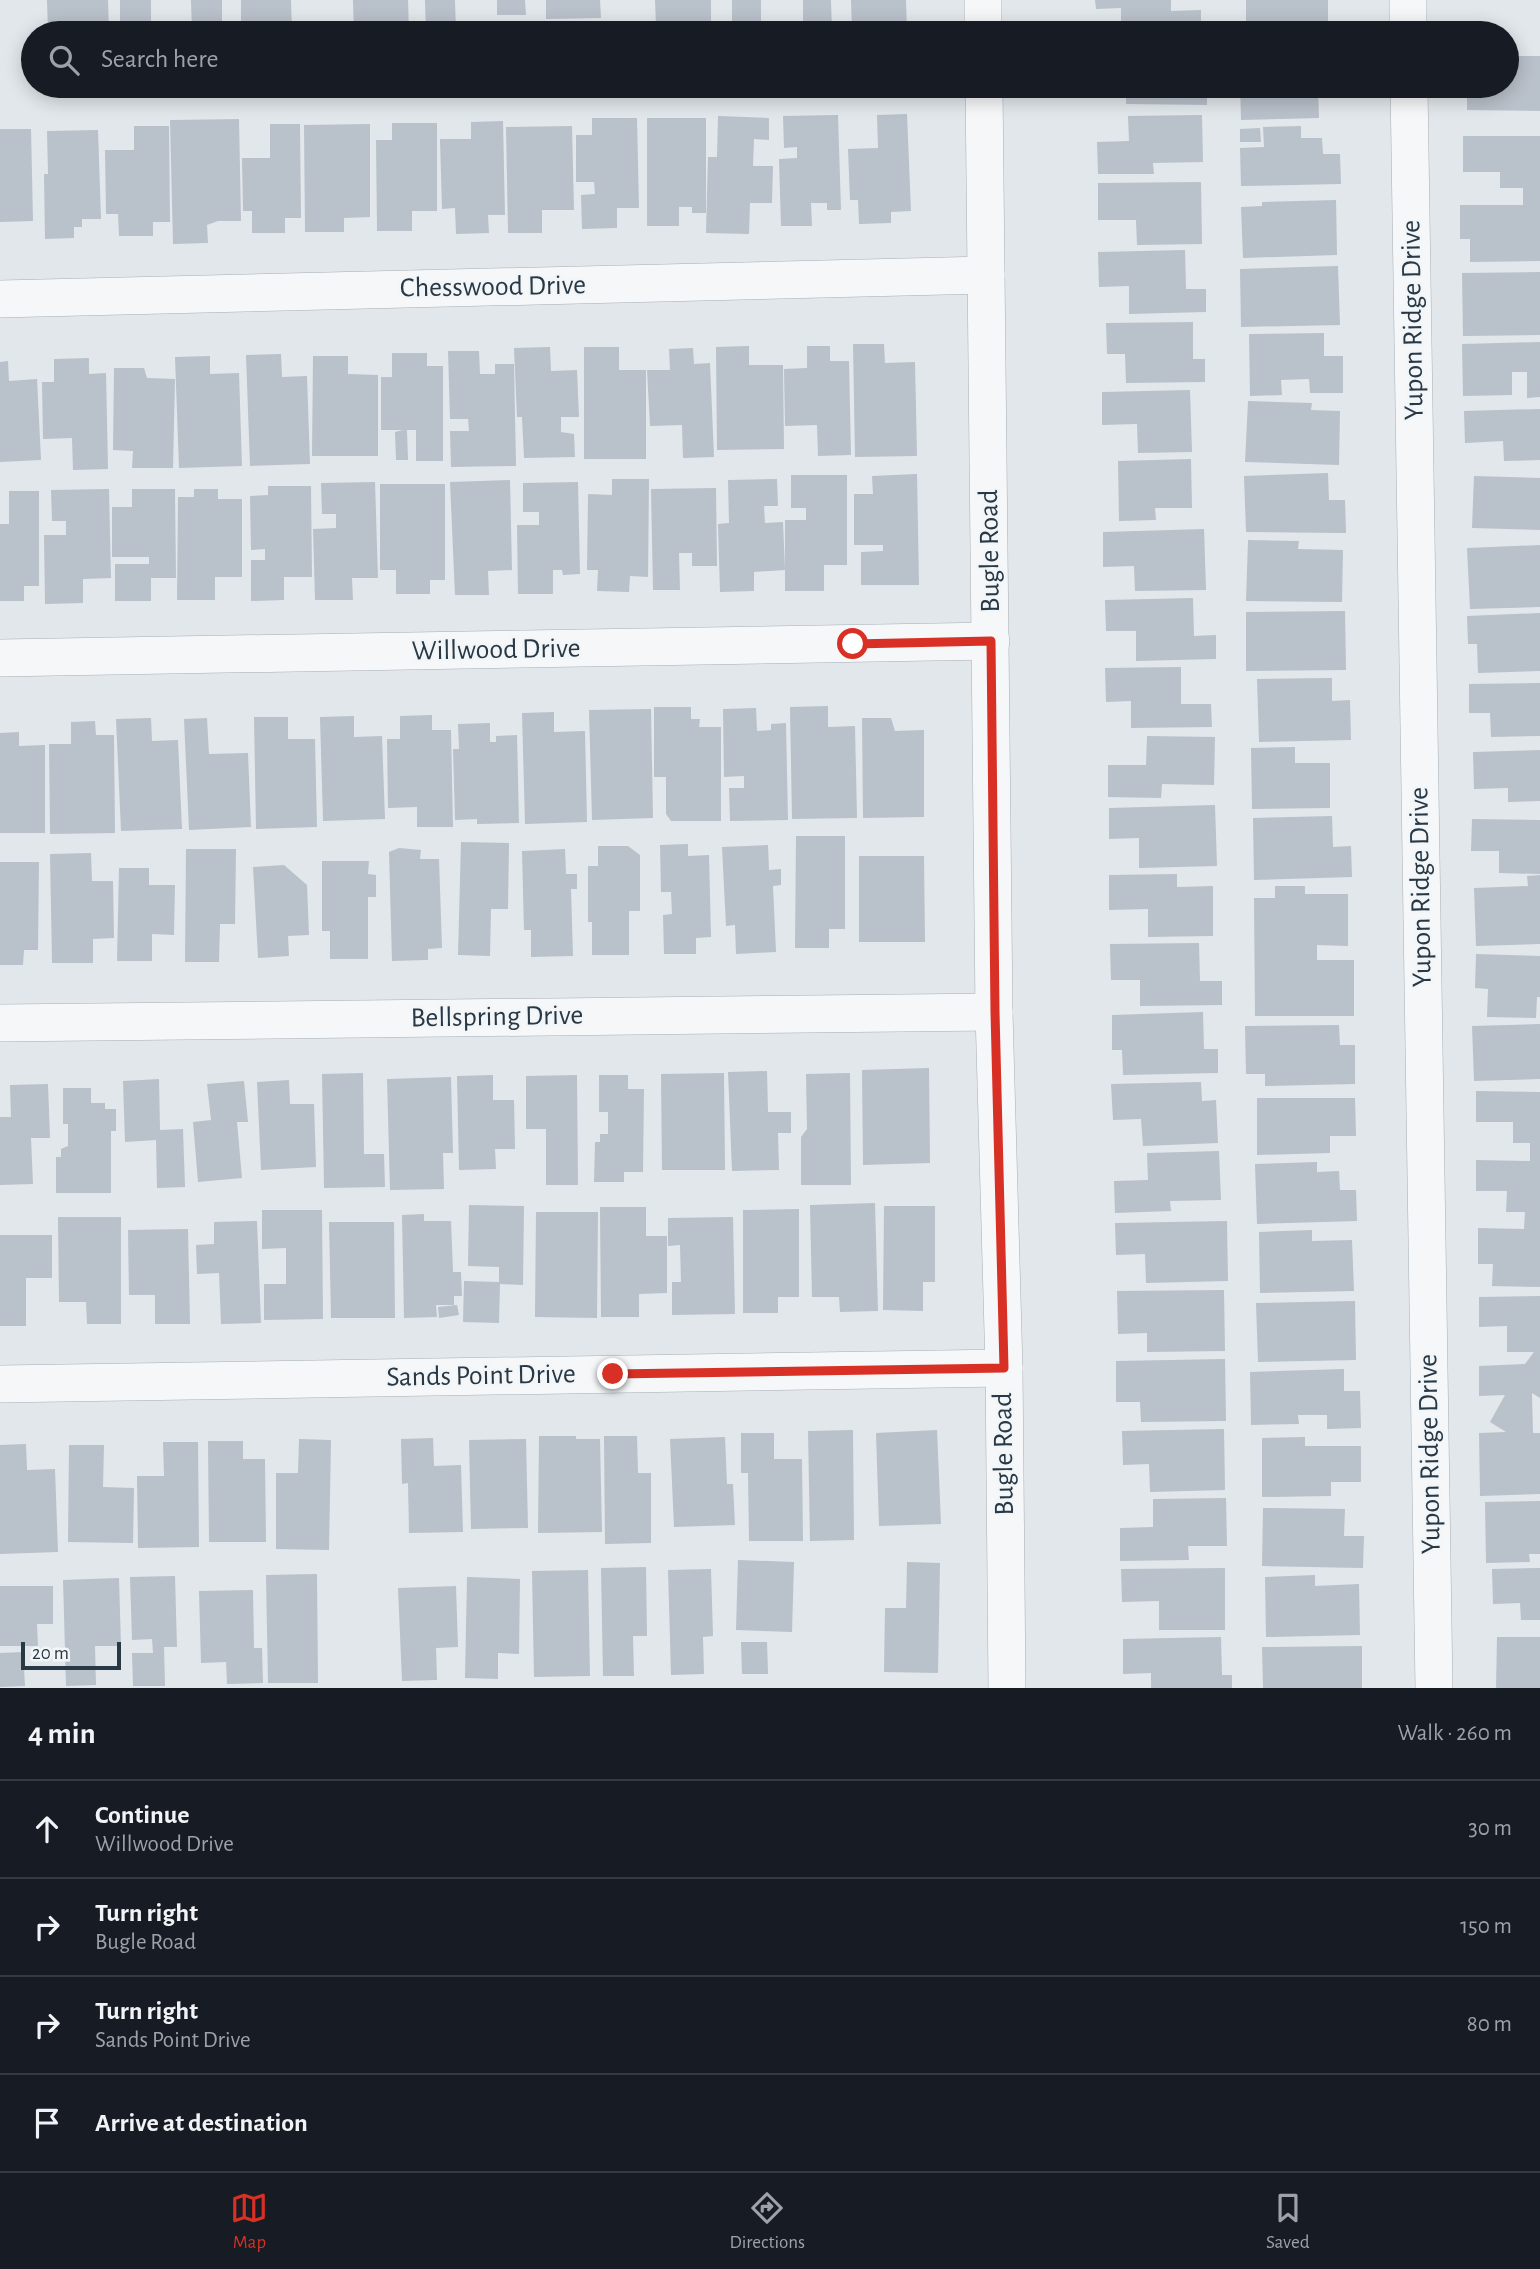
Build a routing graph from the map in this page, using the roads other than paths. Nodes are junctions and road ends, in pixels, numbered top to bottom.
1 (982, 0) edge
2 (1408, 0) edge
3 (983, 21) edge
4 (1408, 21) edge
5 (984, 98) edge
6 (1409, 98) edge
7 (986, 275) junction
8 (0, 299) edge
9 (991, 641) junction
10 (0, 658) edge
11 (995, 1012) junction
12 (0, 1023) edge
13 (1004, 1368) junction
14 (0, 1384) edge
15 (1007, 1688) edge
16 (1434, 1688) edge

1 - 3 street
2 - 4 street
5 - 7 street, Bugle Road
6 - 16 street, Yupon Ridge Drive
7 - 8 street, Chesswood Drive
7 - 9 street, Bugle Road
9 - 10 street, Willwood Drive
9 - 11 street, Bugle Road
11 - 12 street, Bellspring Drive
11 - 13 street, Bugle Road
13 - 14 street, Sands Point Drive
13 - 15 street, Bugle Road

